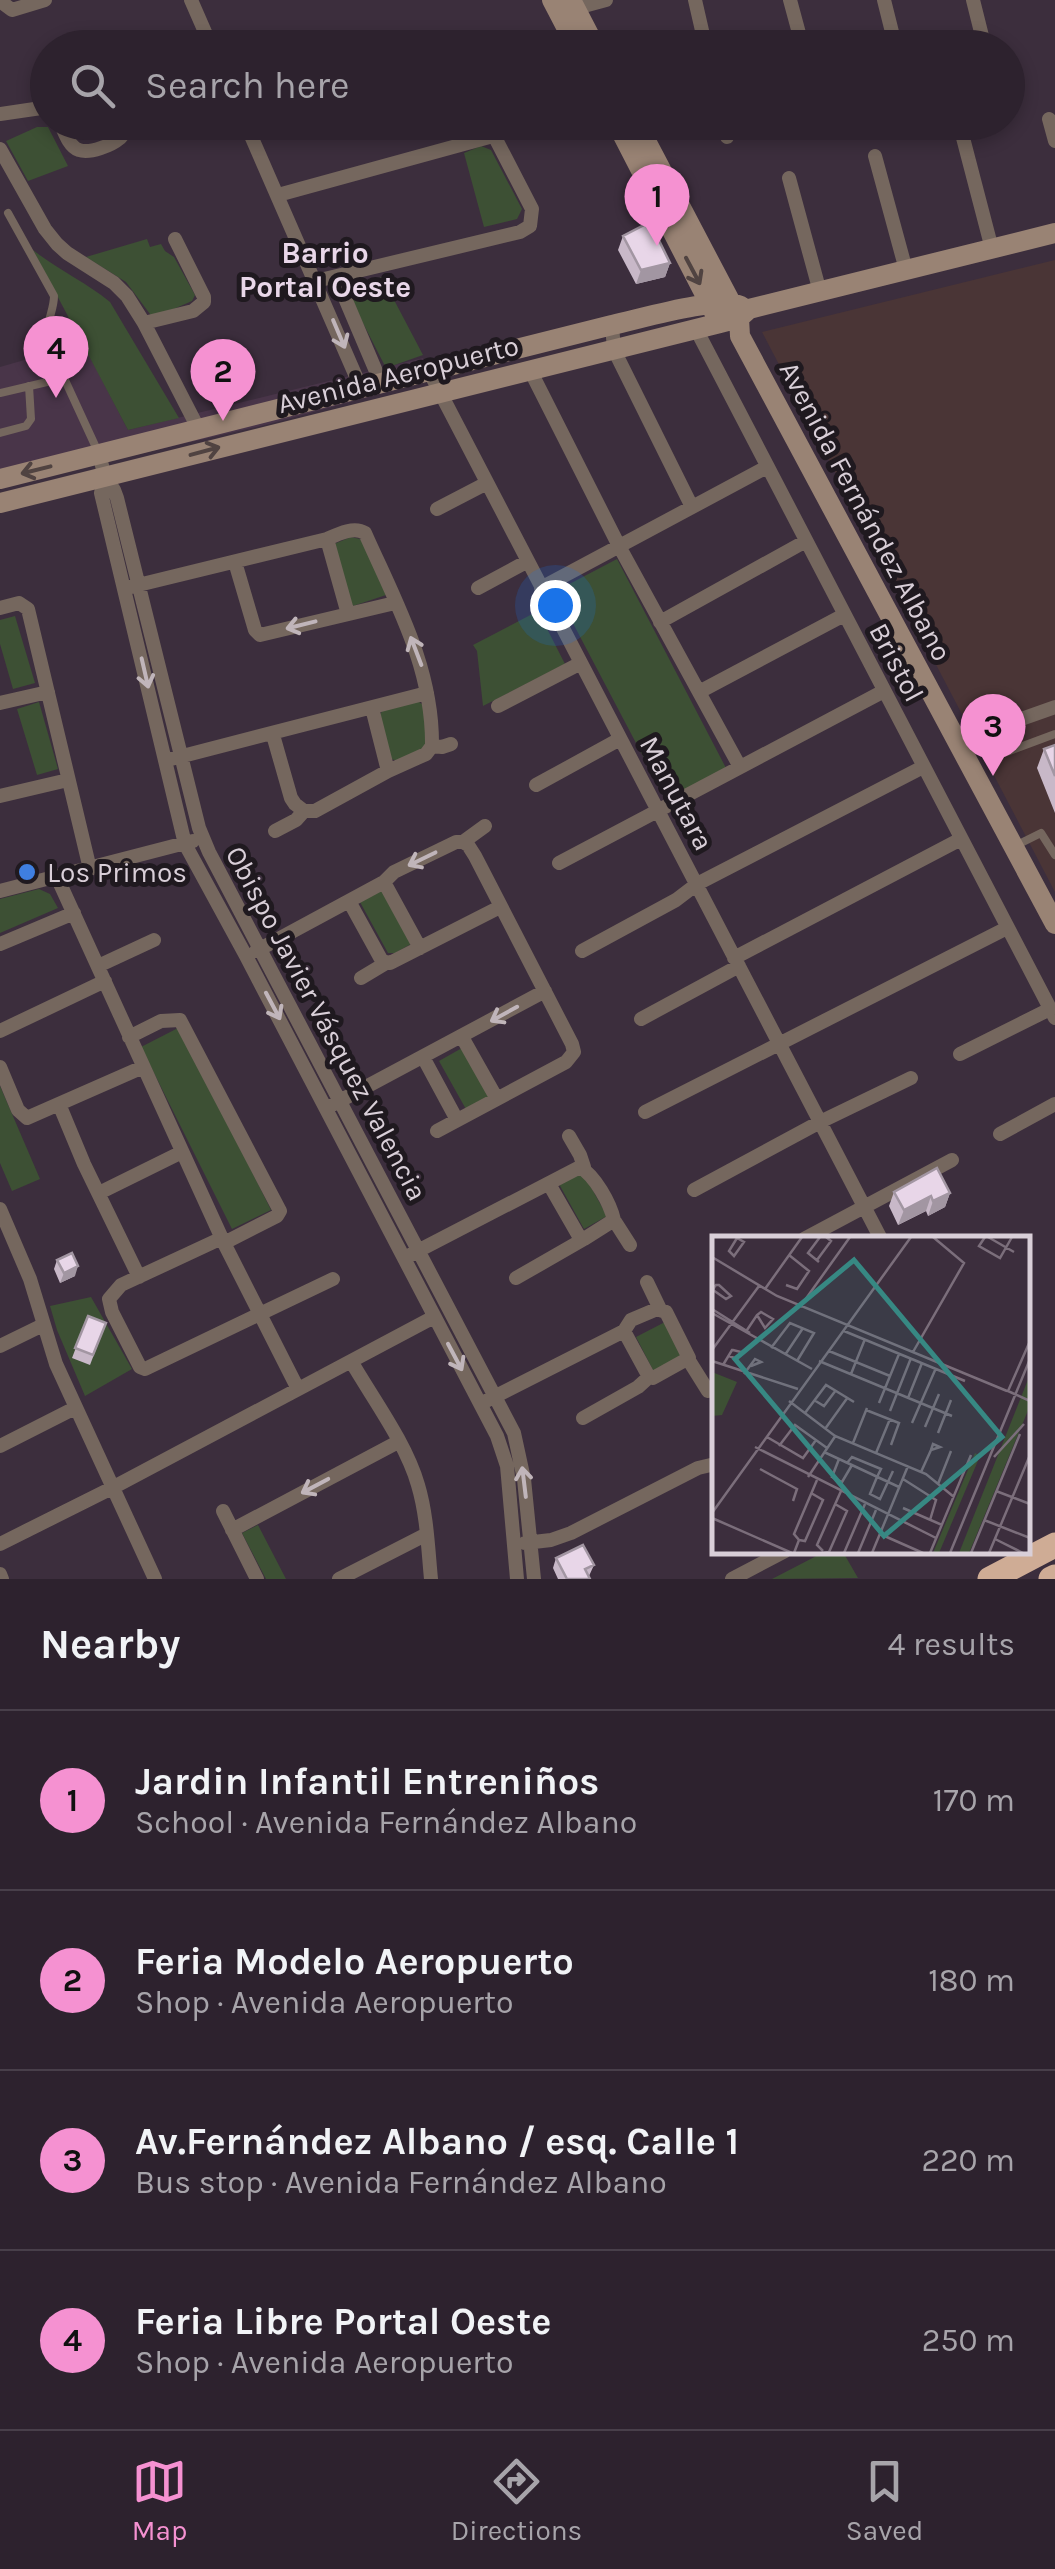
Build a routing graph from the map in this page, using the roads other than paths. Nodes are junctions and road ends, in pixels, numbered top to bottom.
1 (45, 0) edge
2 (194, 0) edge
3 (606, 0) edge
4 (695, 0) edge
5 (790, 0) edge
6 (884, 0) edge
7 (973, 0) edge
8 (0, 1) edge
9 (564, 5) edge
10 (205, 30) edge
11 (572, 30) edge
12 (583, 30) edge
13 (702, 30) edge
14 (798, 30) edge
15 (892, 30) edge
16 (980, 30) edge
17 (30, 110) edge
18 (0, 114) edge
19 (1049, 119) dead end
20 (70, 140) edge
21 (117, 140) edge
22 (253, 140) edge
23 (455, 140) edge
24 (496, 140) edge
25 (627, 140) edge
26 (645, 140) edge
27 (964, 140) edge
28 (1055, 141) edge
29 (0, 149) edge
30 (876, 156) dead end
31 (789, 178) dead end
32 (278, 195) junction
33 (8, 212) dead end
34 (1055, 233) edge
35 (176, 240) dead end
36 (992, 248) junction
37 (906, 270) junction
38 (336, 276) junction
39 (316, 281) junction
40 (820, 292) junction
41 (731, 315) junction
42 (144, 323) junction
43 (612, 325) junction
44 (696, 329) junction
45 (614, 350) junction
46 (530, 370) junction
47 (429, 371) junction
48 (64, 378) junction
49 (29, 386) junction
50 (371, 386) junction
51 (438, 392) junction
52 (0, 393) edge
53 (198, 428) junction
54 (0, 434) edge
55 (100, 454) junction
56 (768, 467) junction
57 (105, 477) junction
58 (0, 478) edge
59 (487, 484) junction
60 (0, 503) edge
61 (692, 506) junction
62 (436, 508) dead end
63 (376, 522) dead end
64 (360, 530) junction
65 (327, 539) junction
66 (806, 541) junction
67 (619, 546) junction
68 (528, 561) junction
69 (235, 562) junction
70 (132, 587) junction
71 (478, 588) dead end
72 (541, 588) junction
73 (396, 603) junction
74 (0, 608) edge
75 (348, 614) junction
76 (844, 615) junction
77 (660, 622) junction
78 (581, 663) junction
79 (884, 691) junction
80 (48, 692) junction
81 (698, 692) junction
82 (427, 693) junction
83 (0, 704) edge
84 (498, 706) dead end
85 (1055, 707) edge
86 (372, 708) junction
87 (273, 734) junction
88 (1055, 734) edge
89 (620, 739) junction
90 (959, 741) junction
91 (451, 744) dead end
92 (432, 746) junction
93 (988, 758) dead end
94 (173, 759) junction
95 (923, 767) junction
96 (740, 768) junction
97 (388, 771) junction
98 (68, 780) junction
99 (536, 785) dead end
100 (0, 796) edge
101 (304, 810) junction
102 (658, 811) junction
103 (485, 826) dead end
104 (275, 831) dead end
105 (203, 838) junction
106 (962, 840) junction
107 (463, 842) junction
108 (184, 844) junction
109 (1014, 847) junction
110 (1055, 855) edge
111 (559, 863) dead end
112 (90, 868) junction
113 (57, 877) junction
114 (384, 882) junction
115 (696, 884) junction
116 (0, 891) edge
117 (349, 901) junction
118 (500, 908) junction
119 (74, 913) junction
120 (1055, 924) edge
121 (1008, 928) junction
122 (154, 940) dead end
123 (0, 944) edge
124 (420, 948) junction
125 (582, 951) dead end
126 (253, 952) junction
127 (386, 962) junction
128 (737, 962) junction
129 (98, 966) junction
130 (361, 978) dead end
131 (105, 982) junction
132 (545, 991) junction
133 (1052, 1014) edge
134 (641, 1020) dead end
135 (0, 1030) edge
136 (130, 1037) junction
137 (462, 1037) junction
138 (779, 1043) junction
139 (960, 1054) dead end
140 (423, 1057) junction
141 (0, 1067) edge
142 (143, 1067) junction
143 (911, 1078) dead end
144 (497, 1098) junction
145 (59, 1104) junction
146 (333, 1104) junction
147 (1055, 1104) edge
148 (645, 1112) dead end
149 (457, 1120) junction
150 (820, 1122) junction
151 (437, 1131) dead end
152 (1000, 1134) dead end
153 (569, 1136) dead end
154 (182, 1152) junction
155 (952, 1160) dead end
156 (584, 1168) junction
157 (549, 1184) junction
158 (694, 1190) dead end
159 (99, 1193) junction
160 (864, 1206) junction
161 (0, 1209) edge
162 (614, 1220) junction
163 (809, 1236) edge
164 (879, 1236) edge
165 (584, 1239) junction
166 (223, 1240) junction
167 (630, 1245) dead end
168 (418, 1250) junction
169 (403, 1258) junction
170 (139, 1277) junction
171 (516, 1278) dead end
172 (332, 1280) dead end
173 (648, 1282) dead end
174 (660, 1309) junction
175 (260, 1314) junction
176 (434, 1317) junction
177 (42, 1325) junction
178 (624, 1331) junction
179 (0, 1346) edge
180 (688, 1359) junction
181 (350, 1361) junction
182 (649, 1377) junction
183 (298, 1389) junction
184 (708, 1391) dead end
185 (494, 1397) junction
186 (480, 1404) junction
187 (75, 1408) junction
188 (583, 1418) dead end
189 (398, 1442) junction
190 (0, 1446) edge
191 (712, 1465) edge
192 (112, 1488) junction
193 (224, 1511) dead end
194 (232, 1530) junction
195 (427, 1534) junction
196 (522, 1543) junction
197 (0, 1544) edge
198 (1053, 1545) edge
199 (782, 1554) edge
200 (153, 1578) edge
201 (258, 1579) edge
202 (339, 1579) edge
203 (431, 1579) edge
204 (517, 1579) edge
205 (534, 1579) edge
206 (732, 1579) edge
207 (990, 1579) edge

1 - 8 street
2 - 10 street
3 - 9 street
4 - 13 street
5 - 14 street
6 - 15 street
7 - 16 street
9 - 11 street
9 - 12 street
17 - 18 street
19 - 28 street
20 - 21 street
22 - 32 street
23 - 32 street
24 - 38 street
25 -> 41 street, Avenida Fernández Albano
26 - 41 street, Avenida Fernández Albano
27 - 36 street
29 - 42 street
30 - 37 street
31 - 40 street
32 - 39 street
33 - 48 lane
34 - 36 street, Avenida Aeropuerto
35 - 42 street
36 - 37 street, Avenida Aeropuerto
37 - 40 street, Avenida Aeropuerto
38 - 39 street
38 - 50 street
39 -> 50 street
40 - 41 street, Avenida Aeropuerto
41 - 43 street, Avenida Aeropuerto
41 - 44 street, Avenida Aeropuerto
41 - 90 street, Avenida Fernández Albano
42 - 53 street
43 - 45 street
43 - 47 street, Avenida Aeropuerto
44 - 45 street, Avenida Aeropuerto
44 - 56 street, Bristol
45 - 46 street, Avenida Aeropuerto
45 - 61 street
46 - 51 street, Avenida Aeropuerto
46 - 67 street
47 - 50 street, Avenida Aeropuerto
47 - 51 street, Manutara
48 - 49 lane
48 - 55 lane
49 - 52 lane
49 - 54 lane
50 - 53 street, Avenida Aeropuerto
57 -> 51 street, Avenida Aeropuerto
51 - 59 street, Manutara
53 - 55 street, Avenida Aeropuerto
55 - 57 street, Obispo Javier Vásquez Valencia
55 -> 58 street, Avenida Aeropuerto
56 - 61 street
56 - 66 street, Bristol
57 - 60 street, Avenida Aeropuerto
57 - 70 street, Obispo Javier Vásquez Valencia
59 - 62 street
59 - 68 street, Manutara
61 - 67 street
63 - 64 street
64 - 65 street
64 - 73 street
65 - 69 street
65 - 75 street
66 - 76 street, Bristol
66 - 77 street
67 - 72 street
67 - 77 street
68 - 71 street
68 - 72 street, Manutara
69 - 70 street
75 -> 69 street
70 - 94 street, Obispo Javier Vásquez Valencia
72 - 78 street, Manutara
73 - 75 street
82 -> 73 street
74 - 80 street
76 - 79 street, Bristol
76 - 81 street
77 - 81 street
78 - 84 street
78 - 89 street, Manutara
79 - 95 street, Bristol
79 - 96 street
80 - 83 street
80 - 98 street
81 - 96 street
82 - 86 street
82 - 92 street
85 - 90 street
86 - 87 street
86 - 97 street
87 - 94 street
87 - 101 street
88 - 93 lane
89 - 99 street
89 - 102 street, Manutara
90 - 109 street, Avenida Fernández Albano
91 - 92 street
92 - 97 street
94 - 105 street, Obispo Javier Vásquez Valencia
94 - 108 street, Obispo Javier Vásquez Valencia
95 - 106 street, Bristol
95 - 115 street
96 - 102 street
97 - 101 street
98 - 100 street
98 - 112 street
101 - 104 street
102 - 111 street
102 - 115 street, Manutara
103 - 107 street
105 - 108 street
105 - 126 street, Obispo Javier Vásquez Valencia
106 - 121 street, Bristol
106 - 128 street
107 -> 114 street
107 - 118 street
108 - 112 street
108 - 126 street, Obispo Javier Vásquez Valencia
109 - 110 lane
109 - 120 street, Avenida Fernández Albano
112 - 113 street
113 - 116 street
113 - 119 street
114 - 117 street
114 - 124 street
115 - 125 street
115 - 128 street, Manutara
117 - 126 street
117 - 127 street
118 - 124 street
118 - 132 street
119 - 123 street
119 - 129 street
121 - 133 street, Bristol
121 - 138 street
122 - 129 street
124 - 127 street
126 - 146 street, Obispo Javier Vásquez Valencia
127 - 130 street
128 - 134 street
128 - 138 street, Manutara
129 - 131 street
131 - 135 street
131 - 136 street
132 -> 137 street
132 - 144 street
133 - 139 street
136 - 142 street
136 - 166 street
137 - 140 street
137 - 144 street
138 - 148 street
138 - 150 street, Manutara
140 - 146 street
140 - 149 street
141 - 145 street
142 - 145 street
142 - 154 street
143 - 150 street
144 - 149 street
145 - 159 street
146 - 168 street, Obispo Javier Vásquez Valencia
146 - 169 street, Obispo Javier Vásquez Valencia
147 - 152 street
149 - 151 street
150 - 158 street
150 - 160 street, Manutara
153 - 156 street
154 - 159 street
154 - 166 street
155 - 160 street
156 - 157 street
156 - 162 street
157 - 165 street
157 - 168 street
159 - 170 street
160 - 163 street
160 - 164 street, Manutara
161 - 177 street
162 - 165 street
162 - 167 street
165 - 171 street
166 - 170 street
166 - 175 street
168 - 169 street
168 - 185 street, Obispo Javier Vásquez Valencia
169 - 176 street, Obispo Javier Vásquez Valencia
170 - 175 street
172 - 175 street
173 - 174 street
174 - 178 street
174 - 180 street
175 - 183 street
176 - 181 street
176 -> 186 street, Obispo Javier Vásquez Valencia
177 - 179 street
177 - 187 street
178 - 182 street
178 - 185 street
180 - 182 street
180 - 184 street
181 - 183 street
181 - 189 street
182 - 188 street
183 - 192 street
185 - 186 street
196 -> 185 street, Obispo Javier Vásquez Valencia
186 - 196 street, Obispo Javier Vásquez Valencia
187 - 190 street
187 - 192 street
189 -> 194 street
189 - 195 street
191 - 196 street
192 - 197 street
192 - 200 street
193 - 194 street
194 - 201 street
195 - 202 street
195 - 203 street
196 - 204 street, Obispo Javier Vásquez Valencia
196 - 205 street, Obispo Javier Vásquez Valencia
198 - 207 highway
199 - 206 street

